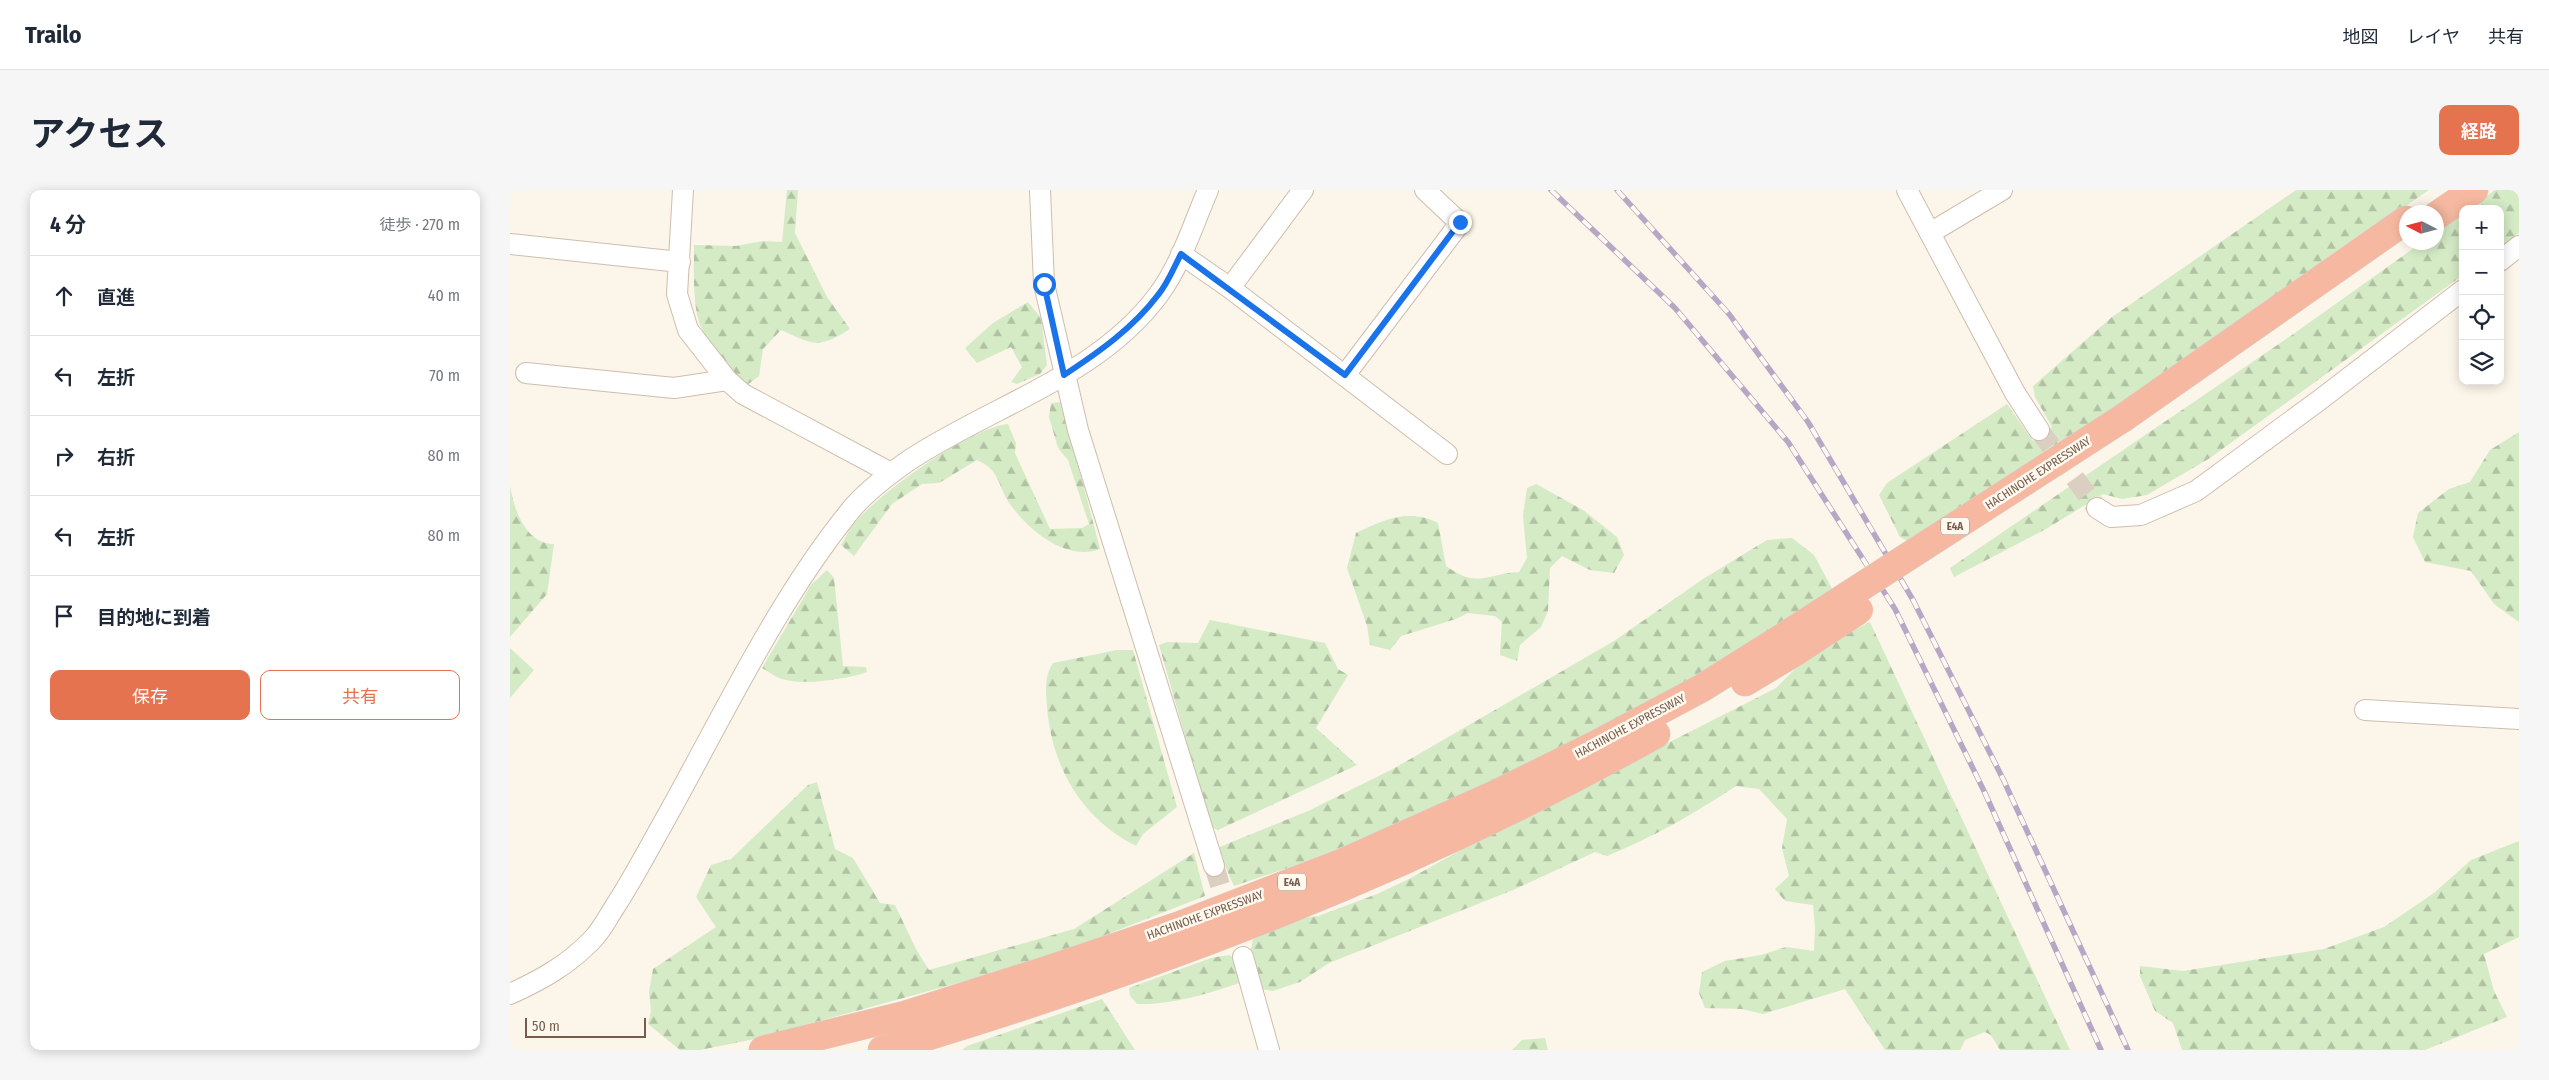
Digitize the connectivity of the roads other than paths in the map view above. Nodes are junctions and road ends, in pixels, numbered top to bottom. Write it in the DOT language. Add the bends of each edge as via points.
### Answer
graph roads {
  1 [pos="682,190"];
  2 [pos="1040,190"];
  3 [pos="1208,190"];
  4 [pos="1303,190"];
  5 [pos="1425,190"];
  6 [pos="1907,190"];
  7 [pos="2002,190"];
  8 [pos="2449,190"];
  9 [pos="2474,190"];
  10 [pos="2427,205"];
  11 [pos="2444,211"];
  12 [pos="2399,225"];
  13 [pos="1930,233"];
  14 [pos="2399,243"];
  15 [pos="510,244"];
  16 [pos="2519,246"];
  17 [pos="1181,254"];
  18 [pos="2504,258"];
  19 [pos="680,262"];
  20 [pos="1230,288"];
  21 [pos="2459,293"];
  22 [pos="526,373"];
  23 [pos="1064,375"];
  24 [pos="1345,375"];
  25 [pos="727,380"];
  26 [pos="2125,425"];
  27 [pos="2039,430"];
  28 [pos="1447,454"];
  29 [pos="891,473"];
  30 [pos="2097,508"];
  31 [pos="1792,643"];
  32 [pos="2365,710"];
  33 [pos="2519,719"];
  34 [pos="1214,866"];
  35 [pos="1243,957"];
  36 [pos="510,994"];
  37 [pos="763,1050"];
  38 [pos="882,1050"];
  39 [pos="1269,1050"];
  1 -- 19 [label="street"];
  2 -- 23 [label="street" via="1044,284"];
  3 -- 17 [label="street"];
  4 -- 20 [label="street"];
  5 -- 24 [label="street" via="1460,222"];
  6 -- 13 [label="street"];
  7 -- 13 [label="street"];
  8 -- 10 [label="highway"];
  9 -- 11 [label="highway"];
  12 -- 26 [label="highway, HACHINOHE EXPRESSWAY / E4A"];
  13 -- 27 [label="street" via="2015,393"];
  14 -- 26 [label="highway, HACHINOHE EXPRESSWAY / E4A"];
  15 -- 19 [label="street"];
  16 -- 18 [label="street"];
  17 -- 20 [label="street"];
  17 -- 23 [label="street" via="1160,294 1138,319 1102,351"];
  19 -- 25 [label="street" via="677,294 688,330"];
  20 -- 24 [label="street"];
  21 -- 30 [label="street" via="2196,491 2141,515 2111,517"];
  22 -- 25 [label="street" via="674,388"];
  23 -- 29 [label="street" via="939,442"];
  23 -- 34 [label="street" via="1078,430"];
  24 -- 28 [label="street"];
  25 -- 29 [label="street" via="743,394"];
  26 -- 31 [label="highway, HACHINOHE EXPRESSWAY / E4A, bridge"];
  29 -- 36 [label="street" via="854,506 818,550 629,884 595,937 571,961"];
  31 -- 37 [label="highway, HACHINOHE EXPRESSWAY / E4A" via="1496,794 1344,862 1178,926 1041,972 905,1015"];
  31 -- 38 [label="highway, HACHINOHE EXPRESSWAY / E4A" via="1604,763 1352,885 1049,998"];
  32 -- 33 [label="street"];
  35 -- 39 [label="street"];
}
